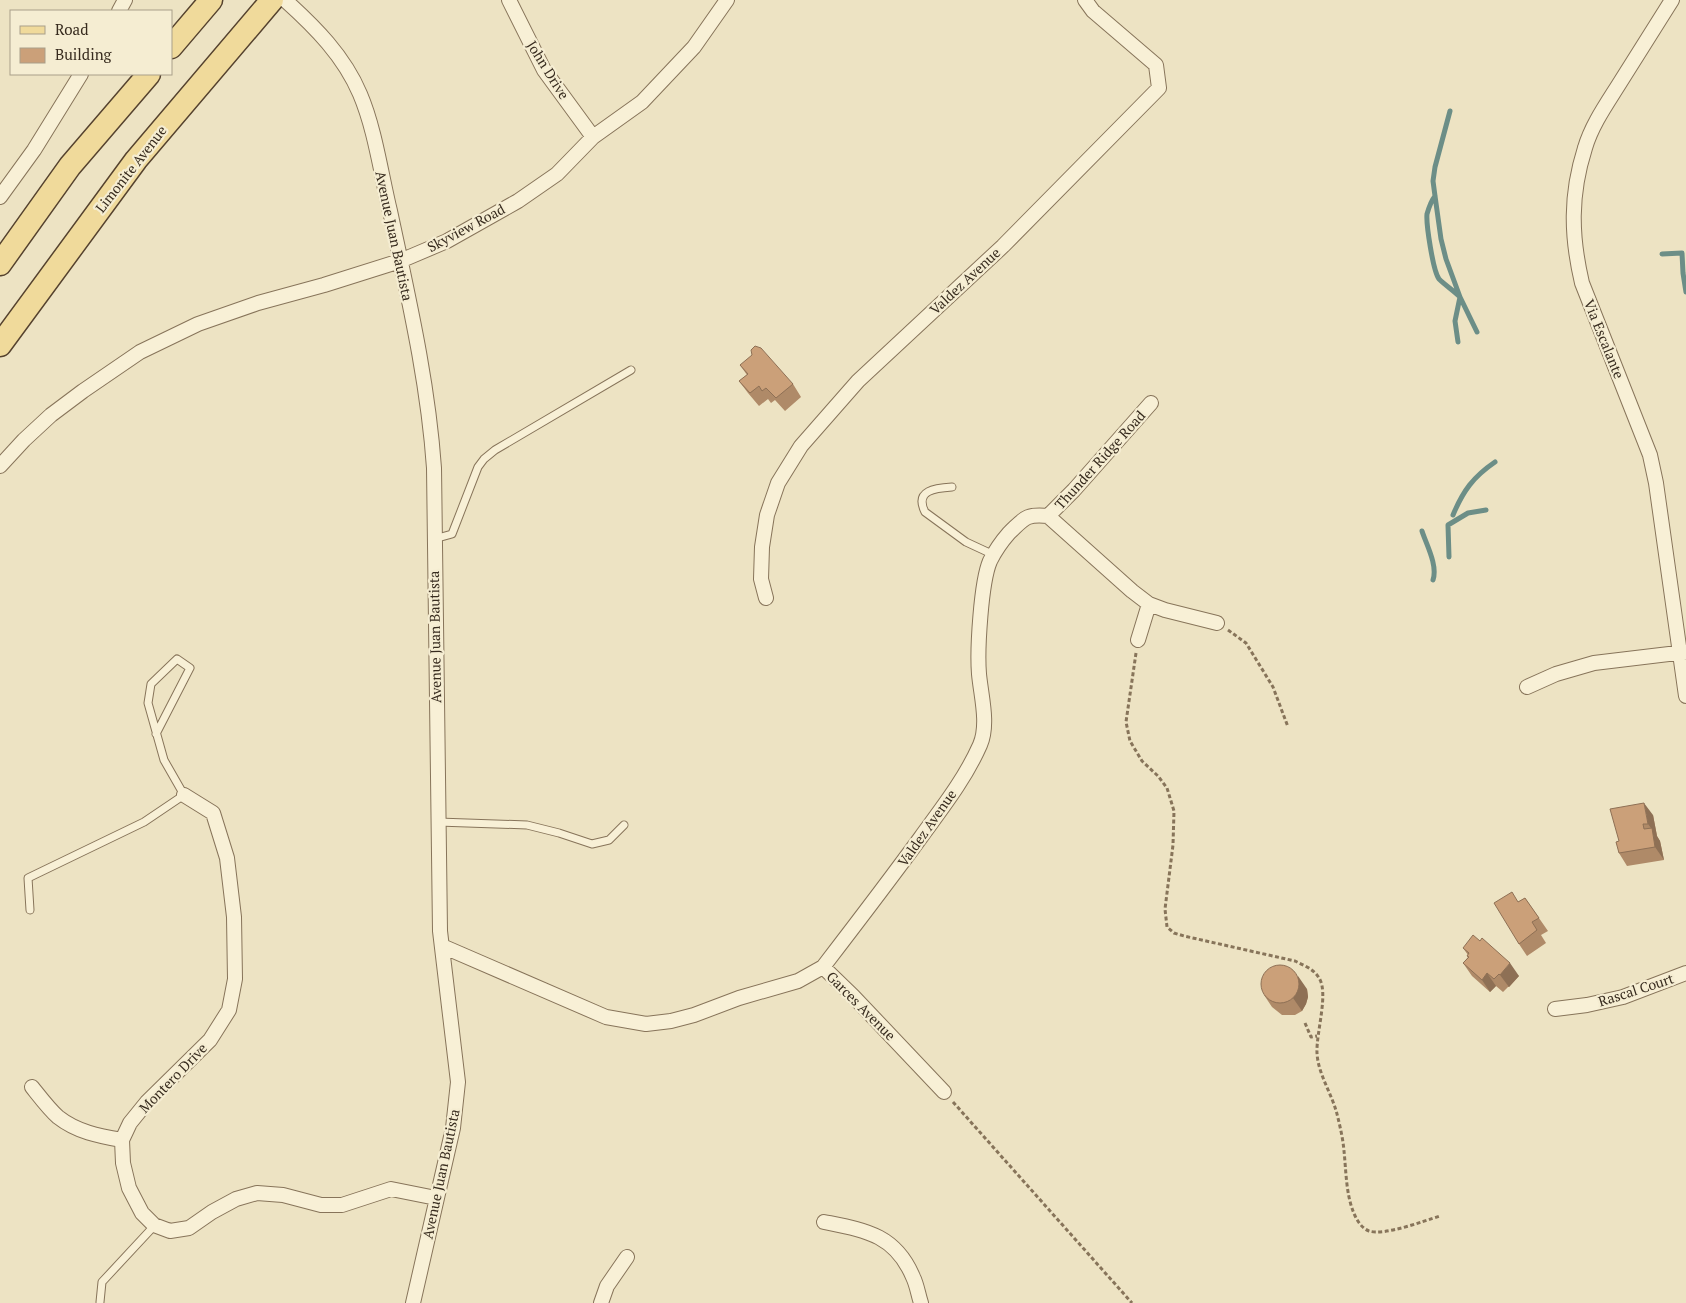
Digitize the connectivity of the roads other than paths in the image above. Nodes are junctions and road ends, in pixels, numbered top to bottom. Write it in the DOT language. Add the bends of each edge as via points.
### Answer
graph roads {
  1 [pos="211,0"];
  2 [pos="272,0"];
  3 [pos="286,0"];
  4 [pos="509,0"];
  5 [pos="727,0"];
  6 [pos="1086,0"];
  7 [pos="1672,0"];
  8 [pos="172,46"];
  9 [pos="80,75"];
  10 [pos="148,75"];
  11 [pos="593,137"];
  12 [pos="0,197"];
  13 [pos="400,261"];
  14 [pos="0,264"];
  15 [pos="0,345"];
  16 [pos="632,370"];
  17 [pos="1151,403"];
  18 [pos="0,466"];
  19 [pos="952,487"];
  20 [pos="1048,516"];
  21 [pos="434,539"];
  22 [pos="994,555"];
  23 [pos="766,598"];
  24 [pos="1149,604"];
  25 [pos="1217,623"];
  26 [pos="1138,640"];
  27 [pos="1683,653"];
  28 [pos="979,671"];
  29 [pos="1527,687"];
  30 [pos="1686,696"];
  31 [pos="156,734"];
  32 [pos="184,795"];
  33 [pos="437,822"];
  34 [pos="624,825"];
  35 [pos="30,910"];
  36 [pos="442,946"];
  37 [pos="823,967"];
  38 [pos="1686,973"];
  39 [pos="1555,1009"];
  40 [pos="32,1088"];
  41 [pos="944,1092"];
  42 [pos="122,1140"];
  43 [pos="436,1198"];
  44 [pos="824,1222"];
  45 [pos="155,1225"];
  46 [pos="627,1257"];
  47 [pos="100,1302"];
  48 [pos="413,1303"];
  49 [pos="601,1303"];
  50 [pos="921,1303"];
  1 -- 8 [label="main road"];
  2 -- 15 [label="main road, Limonite Avenue" via="136,160"];
  3 -- 13 [label="street, Avenue Juan Bautista" via="331,46 360,94"];
  4 -- 11 [label="street, John Drive" via="544,70"];
  5 -- 11 [label="street, Skyview Road" via="694,47 642,102"];
  6 -- 23 [label="street, Valdez Avenue" via="1093,11 1156,65 1159,88 1003,246 858,381 801,446 778,483 768,515 761,579"];
  7 -- 27 [label="street, Via Escalante" via="1611,96 1585,146 1574,201 1573,230 1582,284 1650,455"];
  9 -- 12 [label="street" via="34,150"];
  10 -- 14 [label="main road" via="70,166"];
  11 -- 13 [label="street, Skyview Road" via="557,174 518,201 447,241"];
  13 -- 18 [label="street, Skyview Road" via="258,302 198,324 140,352 51,415"];
  13 -- 21 [label="street, Avenue Juan Bautista" via="426,392 434,468"];
  16 -- 21 [label="lane" via="484,459 452,534"];
  17 -- 20 [label="street, Thunder Ridge Road"];
  19 -- 22 [label="lane" via="934,488 923,496 921,502 925,512 966,542"];
  20 -- 22 [label="street, Thunder Ridge Road" via="1025,518 1003,540"];
  20 -- 24 [label="street, Thunder Ridge Road"];
  21 -- 33 [label="street, Avenue Juan Bautista"];
  22 -- 28 [label="street, Thunder Ridge Road" via="986,581"];
  24 -- 25 [label="street, Thunder Ridge Road"];
  24 -- 26 [label="street"];
  27 -- 29 [label="street" via="1594,663"];
  27 -- 30 [label="street, Via Escalante"];
  28 -- 37 [label="street, Valdez Avenue" via="984,723 981,742 972,763 872,905"];
  31 -- 31 [label="lane" via="148,703 151,684 177,659 190,668"];
  31 -- 32 [label="lane" via="164,760"];
  32 -- 35 [label="lane" via="144,822 28,878"];
  32 -- 42 [label="street, Montero Drive" via="213,813 227,858 234,917 235,979 229,1010 210,1040 147,1102 130,1123"];
  33 -- 34 [label="lane" via="528,826 592,844 609,840"];
  33 -- 36 [label="street, Avenue Juan Bautista"];
  36 -- 37 [label="street, Garces Avenue" via="606,1017 646,1024 694,1015 798,981"];
  36 -- 43 [label="street, Avenue Juan Bautista" via="458,1082 453,1128"];
  37 -- 41 [label="street, Garces Avenue"];
  38 -- 39 [label="street, Rascal Court" via="1623,997 1587,1006"];
  40 -- 42 [label="street" via="58,1117 78,1130"];
  42 -- 45 [label="street" via="129,1188 142,1213"];
  43 -- 45 [label="street" via="391,1189 342,1205 321,1206 283,1195 257,1194 236,1199 189,1228 170,1231"];
  43 -- 48 [label="street, Avenue Juan Bautista"];
  44 -- 50 [label="street" via="863,1229 892,1246 913,1277"];
  45 -- 47 [label="lane" via="102,1282"];
  46 -- 49 [label="street" via="607,1286"];
}
